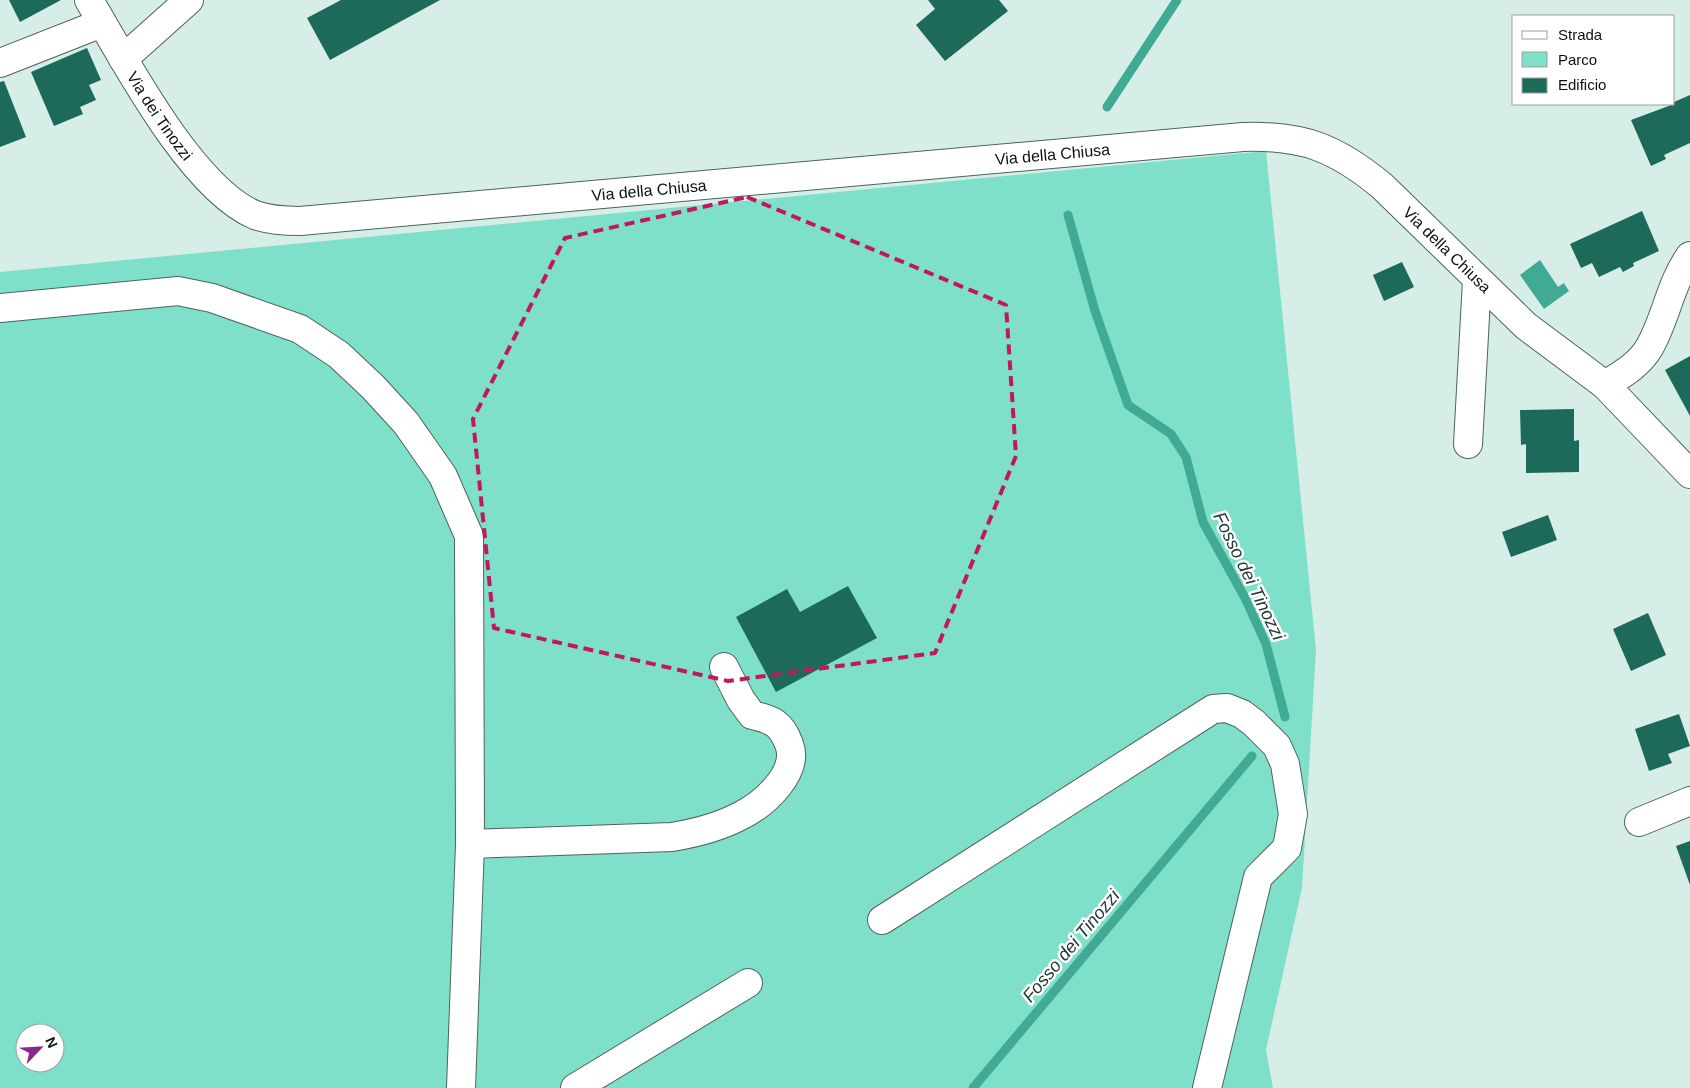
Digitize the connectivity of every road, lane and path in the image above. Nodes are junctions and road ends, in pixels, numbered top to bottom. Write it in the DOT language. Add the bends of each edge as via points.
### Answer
graph roads {
  1 [pos="89,0"];
  2 [pos="189,0"];
  3 [pos="102,23"];
  4 [pos="123,58"];
  5 [pos="0,63"];
  6 [pos="254,214"];
  7 [pos="1690,256"];
  8 [pos="1477,280"];
  9 [pos="0,308"];
  10 [pos="1605,385"];
  11 [pos="1468,444"];
  12 [pos="1690,474"];
  13 [pos="724,667"];
  14 [pos="1690,801"];
  15 [pos="1639,822"];
  16 [pos="470,844"];
  17 [pos="882,920"];
  18 [pos="748,983"];
  19 [pos="461,1088"];
  20 [pos="575,1088"];
  21 [pos="1207,1088"];
  1 -- 3 [label="street, Via dei Tinozzi"];
  2 -- 4 [label="street"];
  3 -- 4 [label="street, Via dei Tinozzi"];
  3 -- 5 [label="street"];
  4 -- 6 [label="street, Via dei Tinozzi" via="168,130 196,166 224,194"];
  6 -- 8 [label="street, Via della Chiusa" via="300,221 1268,136 1315,144 1359,168 1382,186"];
  7 -- 10 [label="street" via="1673,286 1648,348 1635,364"];
  8 -- 10 [label="street, Via della Chiusa" via="1526,326"];
  8 -- 11 [label="street"];
  9 -- 16 [label="street" via="178,291 212,298 300,329 339,355 406,422 443,476 469,536"];
  10 -- 12 [label="street, Via della Chiusa"];
  13 -- 16 [label="street" via="752,715 769,719 783,730 790,747 790,764 780,784 743,815 694,834 672,837"];
  14 -- 15 [label="street"];
  16 -- 19 [label="street"];
  17 -- 21 [label="street" via="1213,709 1227,708 1242,714 1277,746 1285,764 1293,814 1287,848 1258,877"];
  18 -- 20 [label="street"];
}
